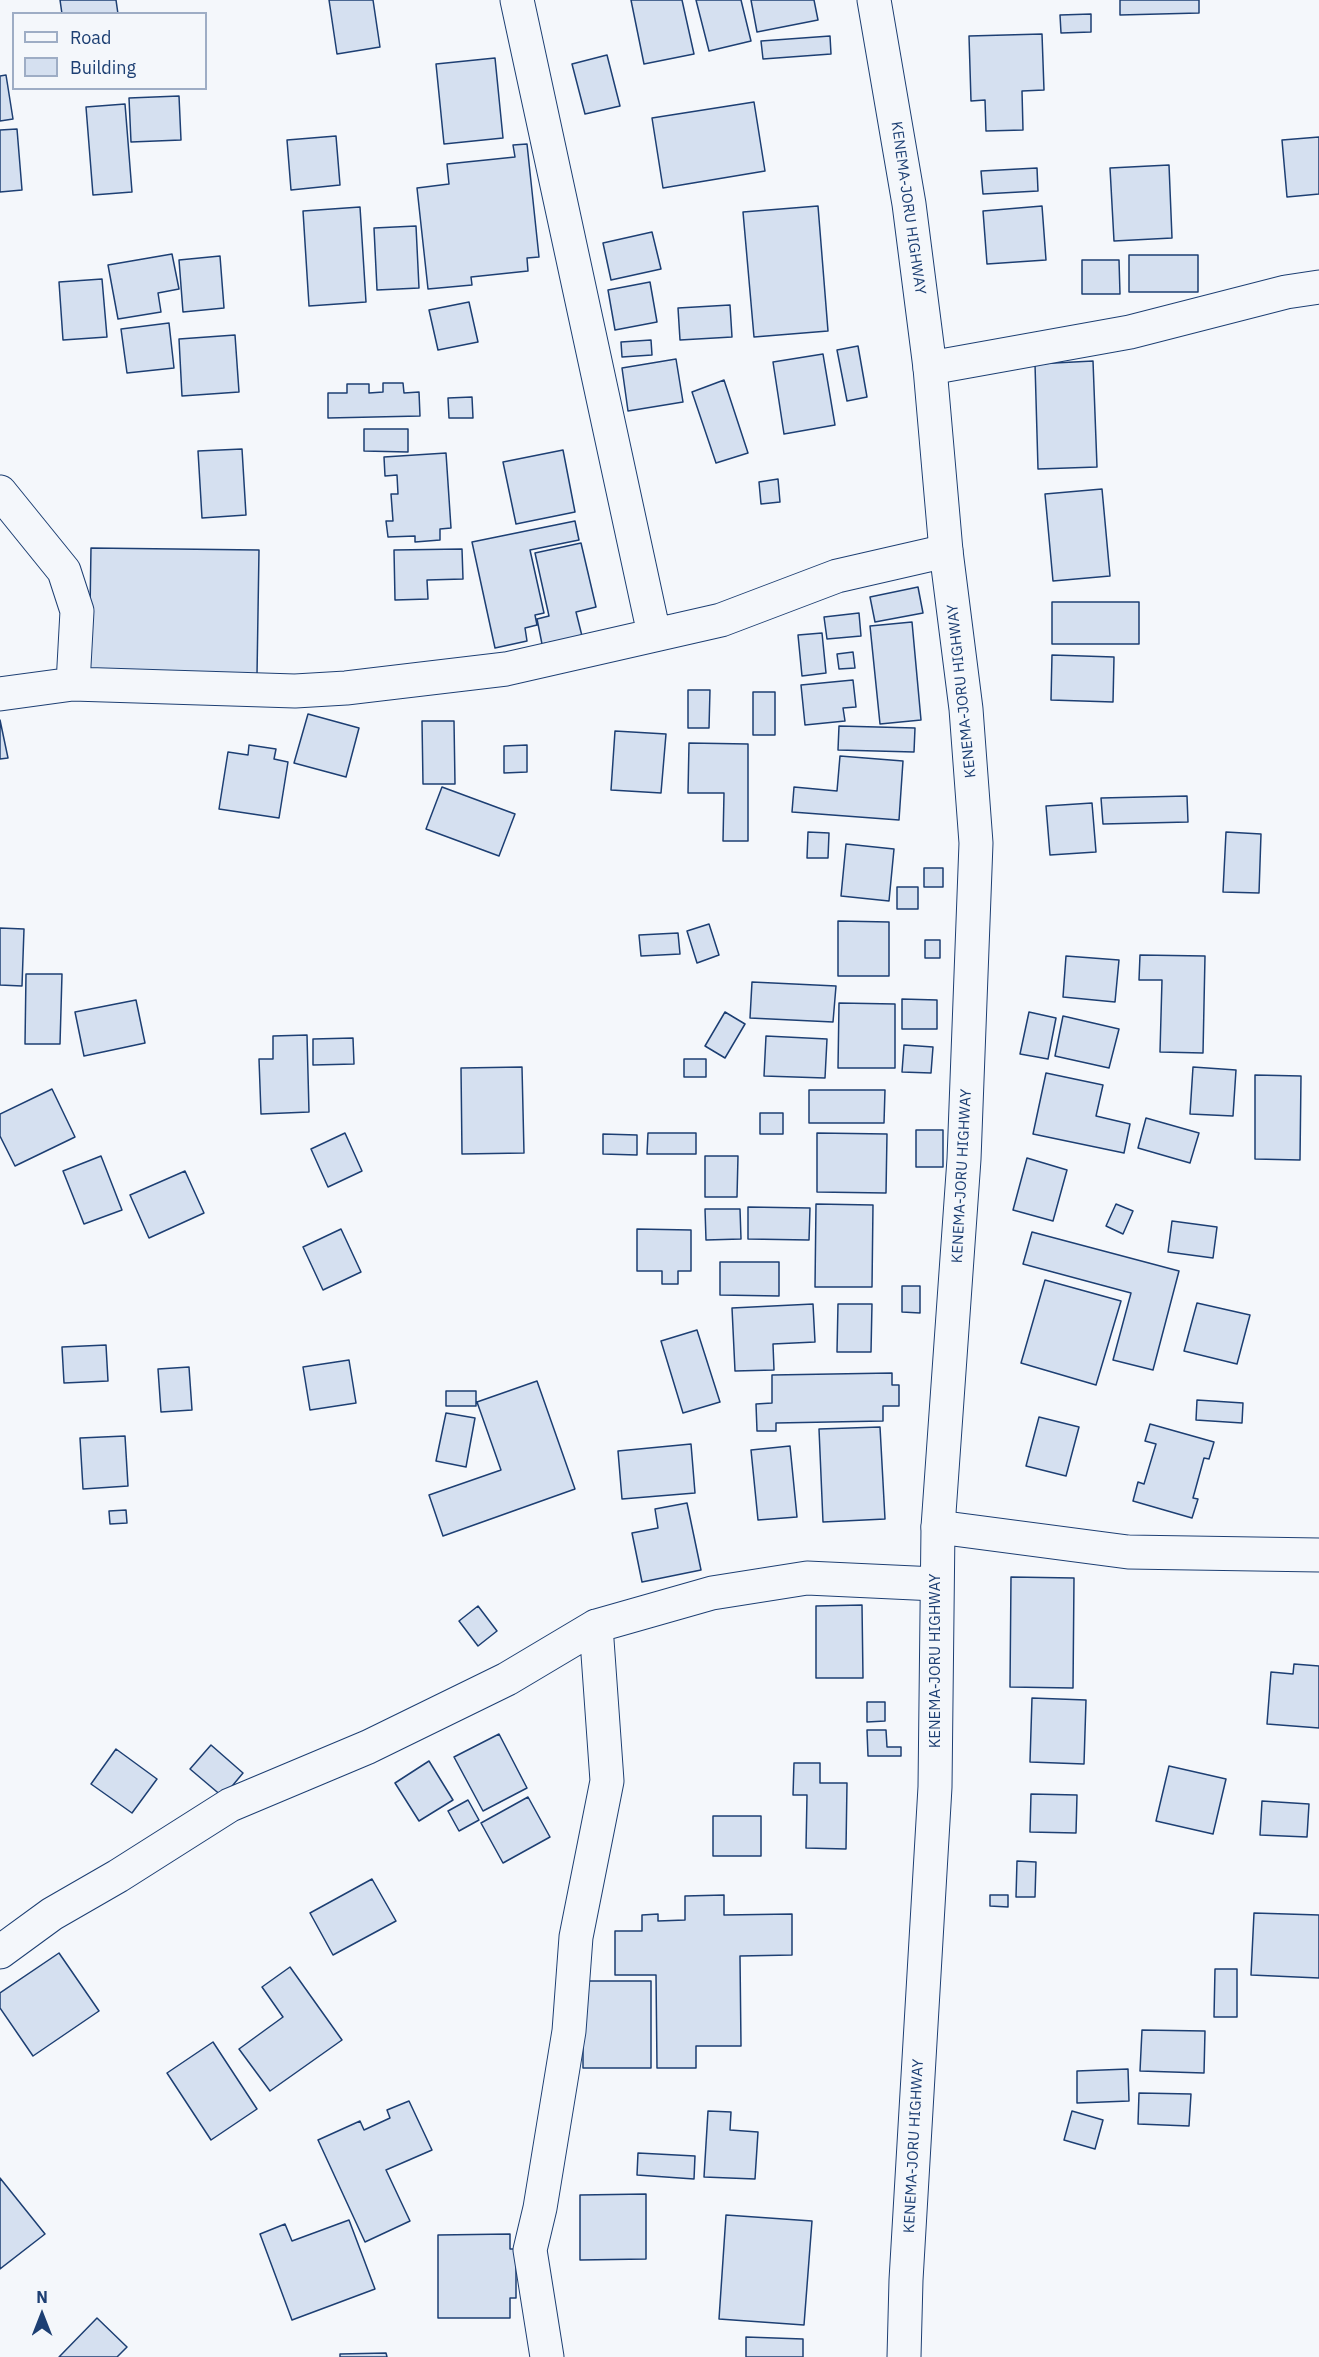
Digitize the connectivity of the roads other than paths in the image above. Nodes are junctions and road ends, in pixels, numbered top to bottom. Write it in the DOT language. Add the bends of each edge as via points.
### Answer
graph roads {
  1 [pos="517,0"];
  2 [pos="874,0"];
  3 [pos="1319,286"];
  4 [pos="930,368"];
  5 [pos="0,492"];
  6 [pos="946,551"];
  7 [pos="654,634"];
  8 [pos="73,684"];
  9 [pos="0,694"];
  10 [pos="938,1527"];
  11 [pos="1319,1555"];
  12 [pos="936,1584"];
  13 [pos="596,1626"];
  14 [pos="0,1953"];
  15 [pos="547,2357"];
  16 [pos="904,2357"];
  1 -- 7 [label="main road"];
  2 -- 4 [label="main road, KENEMA-JORU HIGHWAY" via="909,204"];
  3 -- 4 [label="main road" via="1130,332"];
  4 -- 6 [label="main road, KENEMA-JORU HIGHWAY"];
  5 -- 8 [label="main road" via="64,571 77,611"];
  6 -- 7 [label="main road" via="837,576 721,620"];
  6 -- 10 [label="main road, KENEMA-JORU HIGHWAY" via="966,709 976,843 964,1159"];
  7 -- 8 [label="main road" via="506,669 346,688"];
  8 -- 9 [label="main road"];
  10 -- 11 [label="main road" via="1128,1552"];
  10 -- 12 [label="main road, KENEMA-JORU HIGHWAY"];
  12 -- 13 [label="main road" via="807,1578 712,1593"];
  12 -- 16 [label="main road, KENEMA-JORU HIGHWAY" via="935,1787"];
  13 -- 14 [label="main road" via="486,1689 368,1747 230,1806 52,1914"];
  13 -- 15 [label="main road" via="607,1781 576,1937 569,2031 530,2250"];
}
